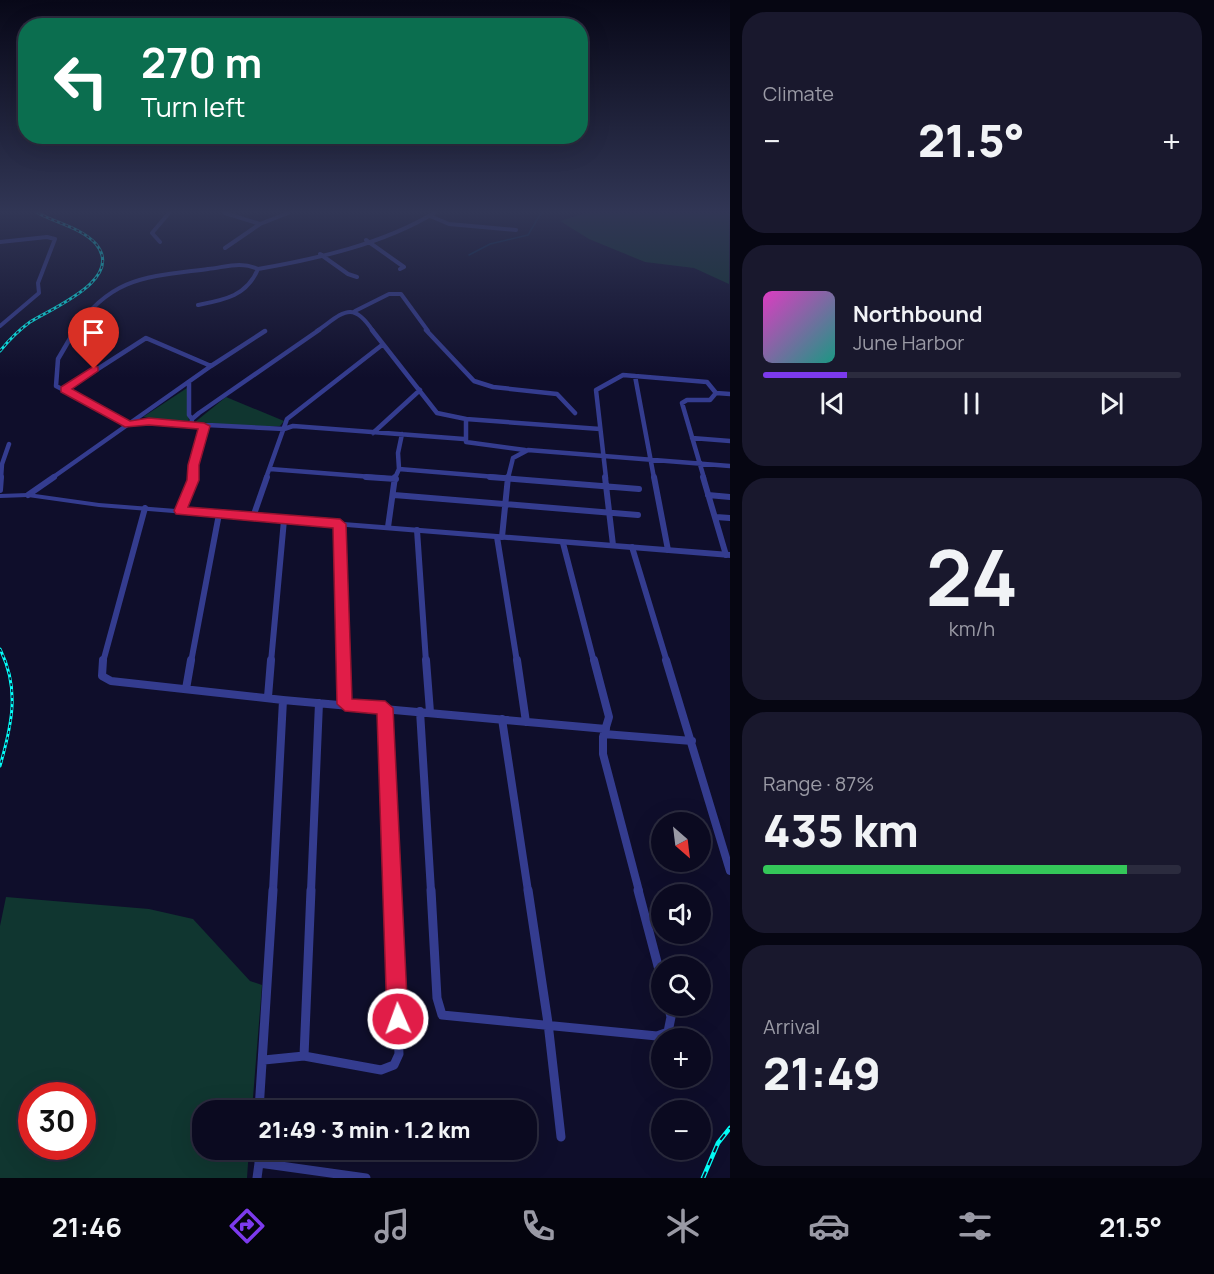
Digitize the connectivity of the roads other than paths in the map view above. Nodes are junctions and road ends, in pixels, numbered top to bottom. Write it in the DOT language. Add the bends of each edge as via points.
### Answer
graph roads {
  1 [pos="44,268"];
  2 [pos="208,268"];
  3 [pos="262,268"];
  4 [pos="340,268"];
  5 [pos="258,269"];
  6 [pos="357,277"];
  7 [pos="198,305"];
  8 [pos="355,311"];
  9 [pos="0,326"];
  10 [pos="265,331"];
  11 [pos="381,345"];
  12 [pos="211,366"];
  13 [pos="635,376"];
  14 [pos="189,382"];
  15 [pos="65,390"];
  16 [pos="420,390"];
  17 [pos="716,393"];
  18 [pos="729,394"];
  19 [pos="575,413"];
  20 [pos="466,419"];
  21 [pos="191,422"];
  22 [pos="129,424"];
  23 [pos="204,426"];
  24 [pos="284,429"];
  25 [pos="600,429"];
  26 [pos="373,433"];
  27 [pos="402,435"];
  28 [pos="692,438"];
  29 [pos="464,439"];
  30 [pos="729,441"];
  31 [pos="9,444"];
  32 [pos="528,450"];
  33 [pos="604,455"];
  34 [pos="652,460"];
  35 [pos="700,464"];
  36 [pos="729,466"];
  37 [pos="270,469"];
  38 [pos="399,469"];
  39 [pos="396,479"];
  40 [pos="508,479"];
  41 [pos="607,487"];
  42 [pos="639,489"];
  43 [pos="0,490"];
  44 [pos="28,495"];
  45 [pos="394,495"];
  46 [pos="708,495"];
  47 [pos="0,496"];
  48 [pos="729,497"];
  49 [pos="505,504"];
  50 [pos="145,508"];
  51 [pos="180,511"];
  52 [pos="610,513"];
  53 [pos="219,514"];
  54 [pos="638,515"];
  55 [pos="253,517"];
  56 [pos="716,517"];
  57 [pos="729,518"];
  58 [pos="284,520"];
  59 [pos="340,524"];
  60 [pos="388,527"];
  61 [pos="417,530"];
  62 [pos="499,537"];
  63 [pos="563,543"];
  64 [pos="613,546"];
  65 [pos="632,547"];
  66 [pos="668,550"];
  67 [pos="728,555"];
  68 [pos="186,689"];
  69 [pos="268,697"];
  70 [pos="283,700"];
  71 [pos="319,703"];
  72 [pos="345,704"];
  73 [pos="385,708"];
  74 [pos="425,712"];
  75 [pos="502,719"];
  76 [pos="526,722"];
  77 [pos="605,731"];
  78 [pos="692,741"];
  79 [pos="729,871"];
  80 [pos="656,956"];
  81 [pos="671,1016"];
  82 [pos="548,1023"];
  83 [pos="303,1056"];
  84 [pos="264,1060"];
  85 [pos="259,1100"];
  86 [pos="561,1137"];
  87 [pos="258,1163"];
  88 [pos="257,1178"];
  89 [pos="366,1178"];
  1 -- 9 [label="street" via="39,292"];
  2 -- 15 [label="street" via="125,282 85,312 58,355 55,384"];
  3 -- 5 [label="street"];
  4 -- 6 [label="street"];
  5 -- 7 [label="street" via="238,296"];
  8 -- 11 [label="street" via="362,314"];
  8 -- 19 [label="street" via="389,294 401,294 417,320 474,381 492,387 549,391"];
  8 -- 21 [label="street" via="340,315"];
  10 -- 12 [label="street"];
  11 -- 16 [label="street"];
  11 -- 24 [label="street" via="287,420"];
  12 -- 14 [label="street"];
  12 -- 15 [label="street" via="146,338"];
  13 -- 17 [label="street" via="702,380"];
  13 -- 25 [label="street" via="619,376 596,390"];
  13 -- 34 [label="street"];
  14 -- 21 [label="street"];
  14 -- 22 [label="street"];
  15 -- 22 [label="street"];
  16 -- 20 [label="street" via="437,413"];
  16 -- 26 [label="street"];
  17 -- 18 [label="street"];
  17 -- 28 [label="street" via="710,400 682,403"];
  20 -- 25 [label="street"];
  20 -- 29 [label="street"];
  21 -- 22 [label="street"];
  21 -- 23 [label="street"];
  22 -- 44 [label="street"];
  23 -- 24 [label="street"];
  23 -- 51 [label="street" via="193,480"];
  24 -- 26 [label="street" via="293,426"];
  24 -- 37 [label="street"];
  25 -- 33 [label="street"];
  26 -- 27 [label="street"];
  27 -- 29 [label="street"];
  27 -- 38 [label="street"];
  28 -- 30 [label="street"];
  28 -- 35 [label="street"];
  29 -- 32 [label="street" via="480,446"];
  31 -- 43 [label="street" via="2,464"];
  32 -- 33 [label="street"];
  32 -- 40 [label="street" via="513,458"];
  33 -- 34 [label="street"];
  33 -- 41 [label="street"];
  34 -- 35 [label="street"];
  34 -- 66 [label="street"];
  35 -- 36 [label="street"];
  35 -- 46 [label="street"];
  37 -- 39 [label="street"];
  37 -- 55 [label="street"];
  38 -- 39 [label="street"];
  38 -- 40 [label="street"];
  39 -- 45 [label="street"];
  40 -- 41 [label="street"];
  40 -- 49 [label="street"];
  41 -- 42 [label="street"];
  41 -- 52 [label="street"];
  44 -- 47 [label="street"];
  44 -- 50 [label="street"];
  45 -- 49 [label="street"];
  45 -- 60 [label="street"];
  46 -- 48 [label="street"];
  46 -- 56 [label="street"];
  49 -- 52 [label="street"];
  49 -- 62 [label="street"];
  50 -- 51 [label="street"];
  50 -- 68 [label="street" via="102,676 111,681"];
  51 -- 53 [label="street"];
  52 -- 54 [label="street"];
  52 -- 64 [label="street"];
  53 -- 55 [label="street"];
  53 -- 68 [label="street"];
  55 -- 58 [label="street"];
  56 -- 57 [label="street"];
  56 -- 67 [label="street"];
  58 -- 59 [label="street"];
  58 -- 69 [label="street"];
  59 -- 60 [label="street"];
  59 -- 72 [label="street"];
  60 -- 61 [label="street"];
  61 -- 62 [label="street"];
  61 -- 74 [label="street"];
  62 -- 63 [label="street"];
  62 -- 76 [label="street" via="505,605 522,677"];
  63 -- 64 [label="street"];
  63 -- 77 [label="street" via="609,717"];
  64 -- 65 [label="street"];
  65 -- 66 [label="street"];
  65 -- 78 [label="street"];
  66 -- 67 [label="street"];
  68 -- 69 [label="street"];
  69 -- 70 [label="street"];
  70 -- 71 [label="street"];
  70 -- 84 [label="street"];
  71 -- 72 [label="street"];
  71 -- 83 [label="street"];
  72 -- 73 [label="street"];
  73 -- 74 [label="street"];
  73 -- 83 [label="street" via="399,1054 394,1065 381,1070"];
  74 -- 75 [label="street"];
  74 -- 82 [label="street" via="437,998 442,1015"];
  75 -- 76 [label="street"];
  75 -- 82 [label="street"];
  76 -- 77 [label="street"];
  77 -- 78 [label="street"];
  77 -- 80 [label="street" via="603,754"];
  78 -- 79 [label="street"];
  81 -- 82 [label="street" via="668,1032 657,1036"];
  82 -- 86 [label="street"];
  83 -- 84 [label="street"];
  84 -- 85 [label="street"];
  87 -- 88 [label="street"];
  87 -- 89 [label="street"];
}
